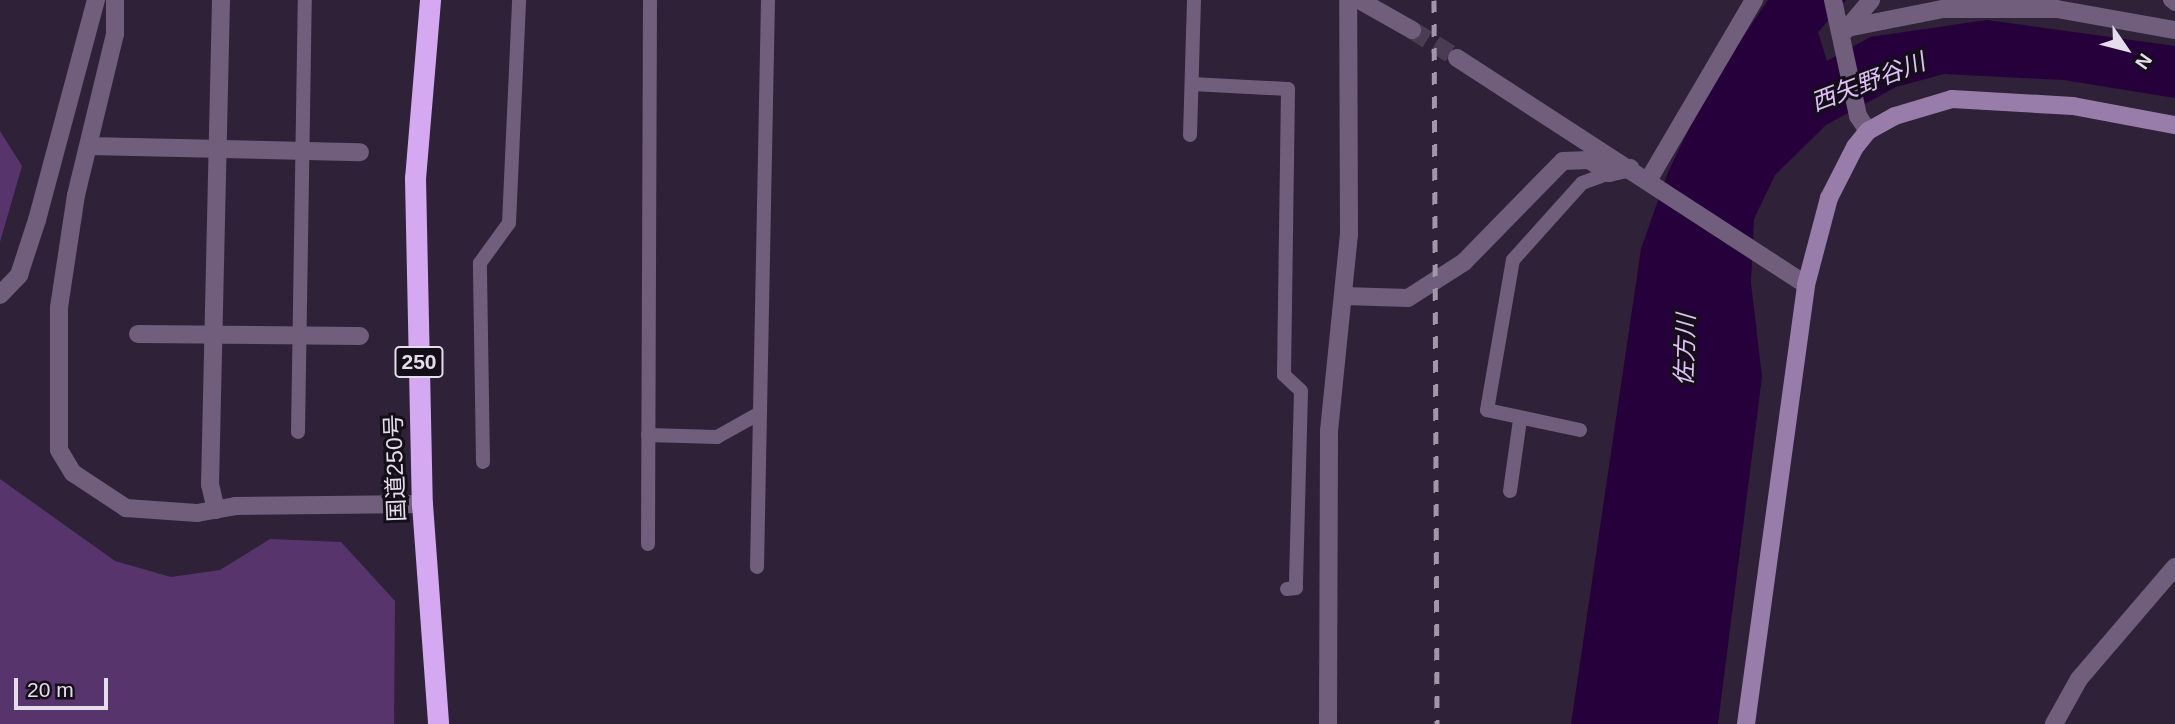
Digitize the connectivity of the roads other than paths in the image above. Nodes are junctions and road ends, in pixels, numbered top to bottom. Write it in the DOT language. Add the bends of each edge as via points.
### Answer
graph roads {
  1 [pos="96,0"];
  2 [pos="115,0"];
  3 [pos="222,0"];
  4 [pos="305,0"];
  5 [pos="430,0"];
  6 [pos="519,0"];
  7 [pos="650,0"];
  8 [pos="768,0"];
  9 [pos="1194,0"];
  10 [pos="1348,0"];
  11 [pos="1359,0"];
  12 [pos="1754,0"];
  13 [pos="1833,0"];
  14 [pos="1871,0"];
  15 [pos="2170,0"];
  16 [pos="2175,4"];
  17 [pos="1412,30"];
  18 [pos="2175,30"];
  19 [pos="1846,31"];
  20 [pos="1458,58"];
  21 [pos="1192,84"];
  22 [pos="1863,124"];
  23 [pos="2175,125"];
  24 [pos="1190,135"];
  25 [pos="89,146"];
  26 [pos="218,149"];
  27 [pos="298,151"];
  28 [pos="360,152"];
  29 [pos="1630,168"];
  30 [pos="1609,173"];
  31 [pos="1655,183"];
  32 [pos="1805,285"];
  33 [pos="0,295"];
  34 [pos="1344,296"];
  35 [pos="138,334"];
  36 [pos="214,335"];
  37 [pos="298,335"];
  38 [pos="360,336"];
  39 [pos="760,413"];
  40 [pos="1520,420"];
  41 [pos="1580,430"];
  42 [pos="298,432"];
  43 [pos="648,435"];
  44 [pos="483,462"];
  45 [pos="1510,491"];
  46 [pos="422,504"];
  47 [pos="216,510"];
  48 [pos="648,544"];
  49 [pos="757,567"];
  50 [pos="2175,567"];
  51 [pos="1287,589"];
  52 [pos="438,724"];
  53 [pos="1328,724"];
  54 [pos="1746,724"];
  55 [pos="2054,724"];
  1 -- 33 [label="street" via="37,220 19,275"];
  2 -- 25 [label="street" via="115,34"];
  3 -- 26 [label="street"];
  4 -- 27 [label="lane"];
  5 -- 46 [label="highway, 国道250号 / 250" via="415,178"];
  6 -- 44 [label="lane" via="509,223 480,263"];
  7 -- 43 [label="lane"];
  8 -- 39 [label="lane"];
  9 -- 21 [label="lane"];
  10 -- 34 [label="street"];
  11 -- 17 [label="street"];
  12 -- 31 [label="street"];
  13 -- 19 [label="street"];
  14 -- 19 [label="street"];
  15 -- 16 [label="lane"];
  18 -- 19 [label="street" via="2057,9 1943,9"];
  19 -- 22 [label="street"];
  20 -- 29 [label="street"];
  21 -- 24 [label="lane"];
  21 -- 51 [label="lane" via="1288,89 1284,376 1301,391 1296,589"];
  22 -- 23 [label="street" via="1923,104 1985,98"];
  22 -- 32 [label="street" via="1829,198"];
  25 -- 26 [label="street"];
  25 -- 47 [label="street" via="59,308 59,450 73,473 126,508"];
  26 -- 27 [label="street"];
  26 -- 36 [label="street"];
  27 -- 28 [label="street"];
  27 -- 37 [label="lane"];
  29 -- 30 [label="street"];
  29 -- 31 [label="street"];
  30 -- 34 [label="street" via="1589,160 1563,161 1464,262 1408,298"];
  30 -- 40 [label="lane" via="1582,183 1513,260 1487,410"];
  31 -- 32 [label="street"];
  32 -- 54 [label="street"];
  34 -- 53 [label="street" via="1329,432"];
  35 -- 36 [label="street"];
  36 -- 37 [label="street"];
  36 -- 47 [label="street" via="210,485"];
  37 -- 38 [label="street"];
  37 -- 42 [label="lane"];
  39 -- 43 [label="lane" via="718,437"];
  39 -- 49 [label="lane"];
  40 -- 41 [label="lane"];
  40 -- 45 [label="lane"];
  43 -- 48 [label="lane"];
  46 -- 47 [label="street"];
  46 -- 52 [label="highway, 国道250号 / 250"];
  50 -- 55 [label="street" via="2079,679"];
}
